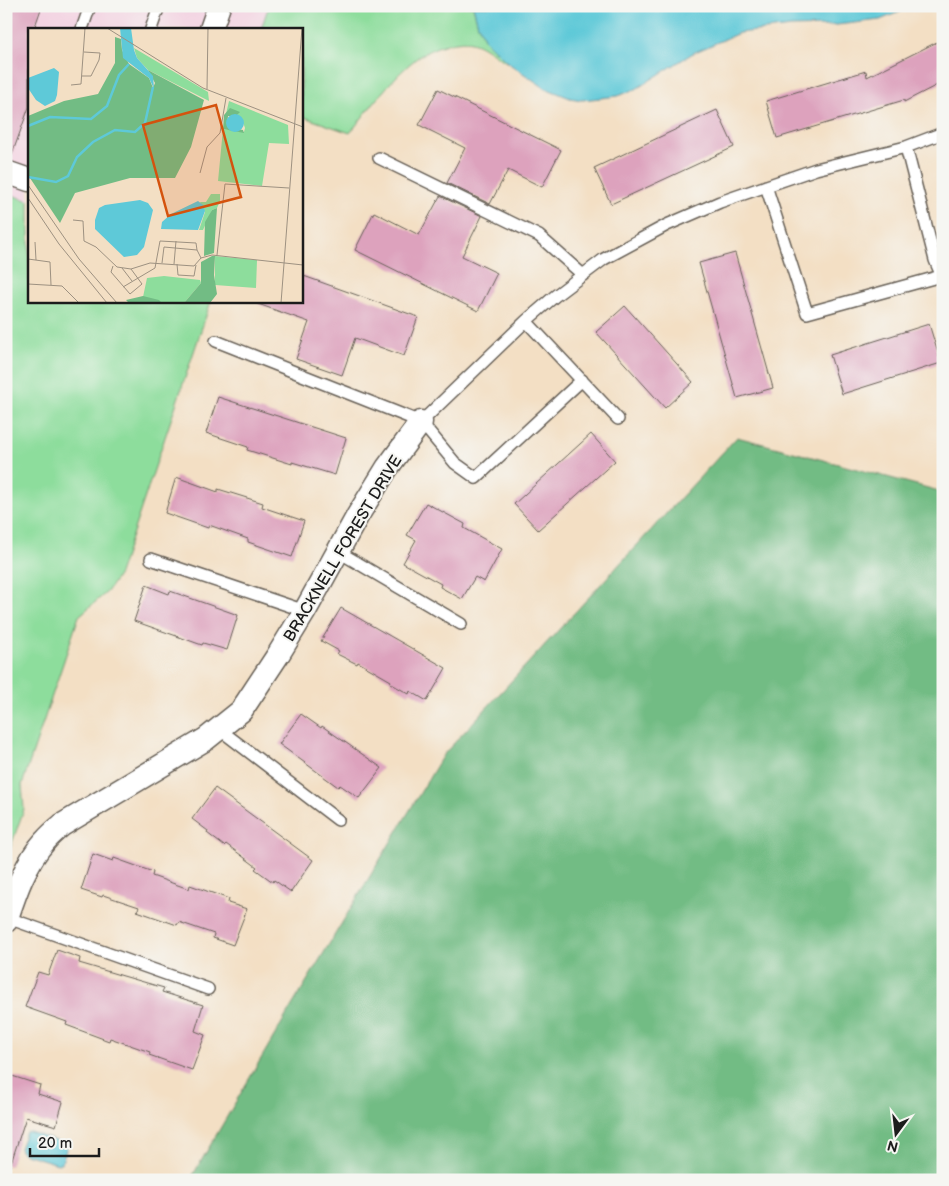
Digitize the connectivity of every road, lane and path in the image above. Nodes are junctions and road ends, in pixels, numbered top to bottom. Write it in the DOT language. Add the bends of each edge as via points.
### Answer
graph roads {
  1 [pos="90,6"];
  2 [pos="159,6"];
  3 [pos="219,6"];
  4 [pos="82,28"];
  5 [pos="151,28"];
  6 [pos="211,28"];
  7 [pos="943,133"];
  8 [pos="906,147"];
  9 [pos="379,158"];
  10 [pos="6,172"];
  11 [pos="28,179"];
  12 [pos="766,186"];
  13 [pos="583,276"];
  14 [pos="942,278"];
  15 [pos="526,321"];
  16 [pos="216,342"];
  17 [pos="582,380"];
  18 [pos="618,419"];
  19 [pos="421,422"];
  20 [pos="339,552"];
  21 [pos="151,559"];
  22 [pos="305,611"];
  23 [pos="461,624"];
  24 [pos="219,729"];
  25 [pos="338,820"];
  26 [pos="7,920"];
  27 [pos="208,989"];
  1 -- 4 [label="lane"];
  2 -- 5 [label="lane"];
  3 -- 6 [label="street"];
  7 -- 8 [label="lane, BRACKNELL FOREST DRIVE"];
  8 -- 12 [label="lane, BRACKNELL FOREST DRIVE" via="816,169"];
  8 -- 14 [label="lane"];
  9 -- 13 [label="lane" via="539,236"];
  10 -- 11 [label="street"];
  12 -- 13 [label="lane, BRACKNELL FOREST DRIVE" via="667,225 604,260"];
  12 -- 14 [label="lane" via="807,313"];
  13 -- 15 [label="lane, BRACKNELL FOREST DRIVE"];
  15 -- 17 [label="lane"];
  15 -- 19 [label="lane, BRACKNELL FOREST DRIVE"];
  16 -- 19 [label="lane"];
  17 -- 18 [label="lane"];
  17 -- 19 [label="lane" via="476,478 455,463"];
  19 -- 20 [label="street, BRACKNELL FOREST DRIVE" via="387,468"];
  20 -- 22 [label="street, BRACKNELL FOREST DRIVE"];
  20 -- 23 [label="lane"];
  21 -- 22 [label="lane"];
  22 -- 24 [label="street, BRACKNELL FOREST DRIVE" via="241,711"];
  24 -- 25 [label="lane"];
  24 -- 26 [label="street, BRACKNELL FOREST DRIVE" via="62,825 44,841 16,894"];
  26 -- 27 [label="lane"];
}
